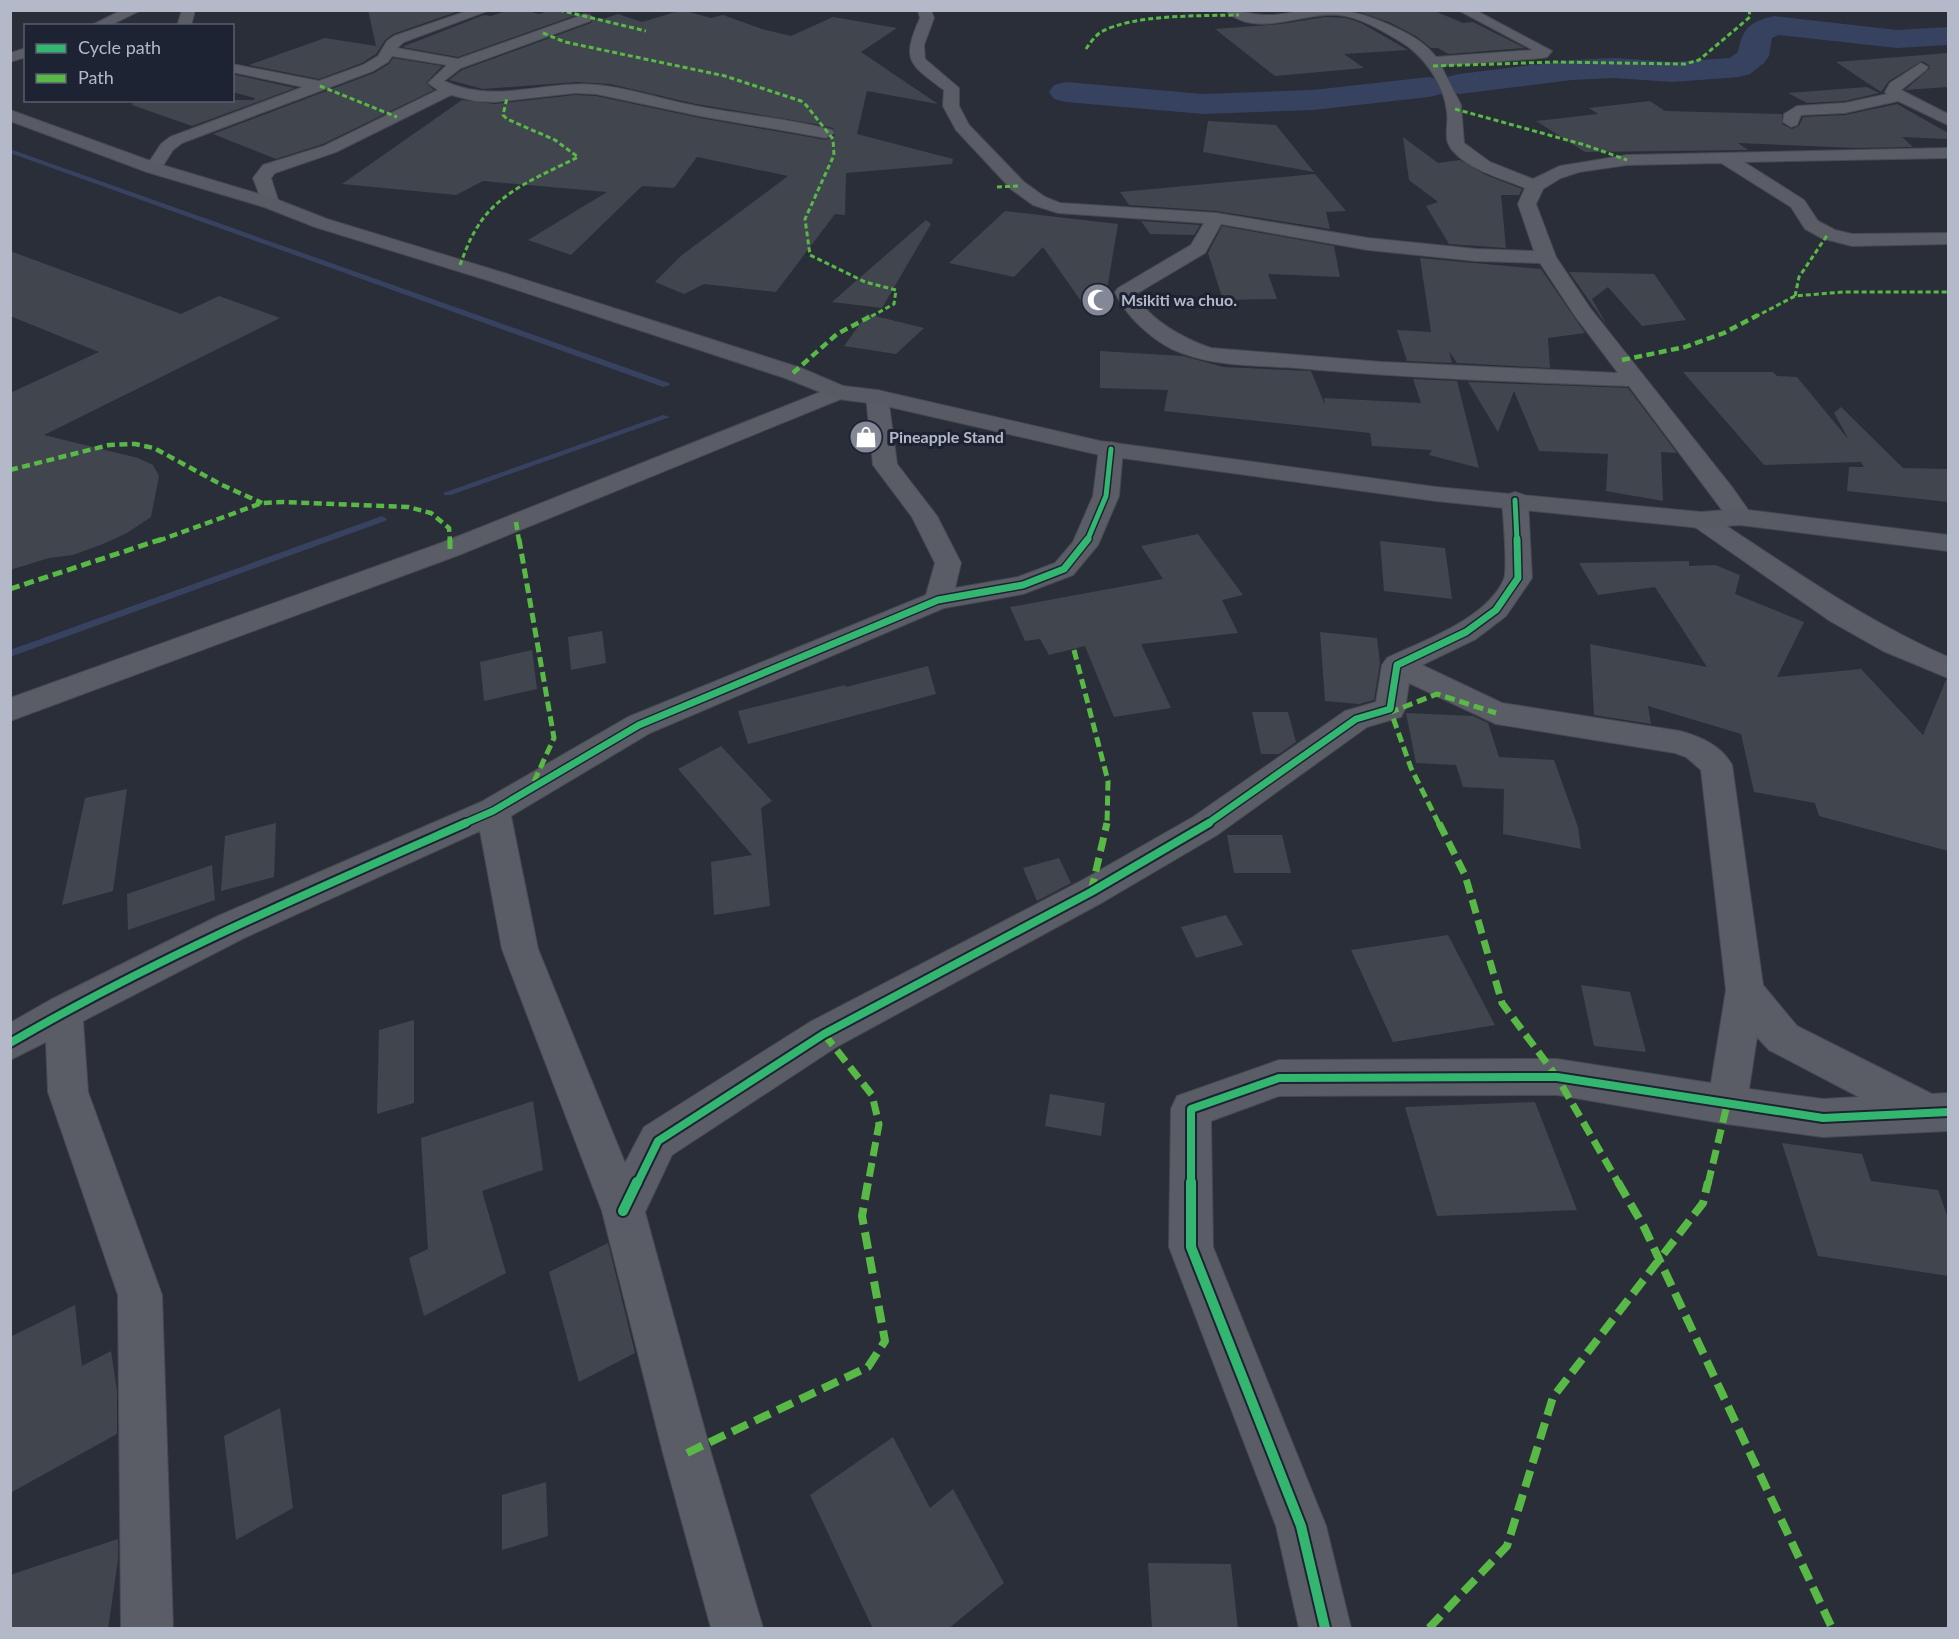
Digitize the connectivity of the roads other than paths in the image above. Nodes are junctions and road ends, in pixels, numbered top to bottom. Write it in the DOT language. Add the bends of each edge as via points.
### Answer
graph roads {
  1 [pos="135,10"];
  2 [pos="483,10"];
  3 [pos="924,10"];
  4 [pos="1231,10"];
  5 [pos="1464,10"];
  6 [pos="1341,11"];
  7 [pos="585,18"];
  8 [pos="101,24"];
  9 [pos="480,42"];
  10 [pos="501,48"];
  11 [pos="390,51"];
  12 [pos="1431,62"];
  13 [pos="456,65"];
  14 [pos="234,68"];
  15 [pos="1921,68"];
  16 [pos="320,86"];
  17 [pos="448,90"];
  18 [pos="1898,96"];
  19 [pos="10,115"];
  20 [pos="1948,120"];
  21 [pos="1791,122"];
  22 [pos="826,134"];
  23 [pos="1948,153"];
  24 [pos="1725,158"];
  25 [pos="153,168"];
  26 [pos="1535,186"];
  27 [pos="270,203"];
  28 [pos="1216,218"];
  29 [pos="1948,239"];
  30 [pos="1546,257"];
  31 [pos="1635,380"];
  32 [pos="838,392"];
  33 [pos="877,397"];
  34 [pos="1111,449"];
  35 [pos="1515,500"];
  36 [pos="1740,517"];
  37 [pos="1701,520"];
  38 [pos="1948,543"];
  39 [pos="938,600"];
  40 [pos="1397,665"];
  41 [pos="1948,668"];
  42 [pos="10,710"];
  43 [pos="493,811"];
  44 [pos="1745,990"];
  45 [pos="63,1012"];
  46 [pos="10,1043"];
  47 [pos="1727,1105"];
  48 [pos="1939,1112"];
  49 [pos="622,1211"];
  50 [pos="147,1629"];
  51 [pos="737,1629"];
  52 [pos="1324,1629"];
  1 -- 8 [label="street"];
  2 -- 11 [label="street" via="443,29 399,39"];
  3 -- 28 [label="street" via="927,18 914,54 952,88 951,106 962,127 1018,186 1058,208"];
  4 -- 6 [label="street" via="1266,21"];
  5 -- 12 [label="street" via="1545,51"];
  6 -- 12 [label="street" via="1420,46"];
  7 -- 10 [label="street"];
  9 -- 10 [label="street"];
  10 -- 13 [label="street"];
  11 -- 13 [label="street" via="452,61"];
  11 -- 16 [label="street" via="368,68"];
  12 -- 26 [label="street" via="1455,110 1453,136 1457,146 1476,160"];
  13 -- 17 [label="street" via="436,79 435,83"];
  14 -- 16 [label="street"];
  15 -- 18 [label="street" via="1895,86 1893,92"];
  16 -- 25 [label="street" via="176,140 166,147"];
  17 -- 22 [label="street" via="507,98 581,88 599,90"];
  17 -- 27 [label="street" via="330,149 269,169 262,178"];
  18 -- 20 [label="street"];
  18 -- 21 [label="street" via="1845,108 1797,111"];
  19 -- 25 [label="main road"];
  23 -- 24 [label="street"];
  24 -- 26 [label="street" via="1627,160 1545,177"];
  24 -- 29 [label="street" via="1798,204 1811,225 1828,234 1852,240"];
  25 -- 27 [label="main road"];
  26 -- 30 [label="street" via="1527,204"];
  27 -- 32 [label="main road" via="793,373"];
  28 -- 30 [label="street" via="1368,244 1476,255"];
  28 -- 31 [label="street" via="1198,249 1125,292 1130,303 1157,329 1179,344 1208,354 1382,369"];
  30 -- 31 [label="street" via="1582,312"];
  31 -- 36 [label="street"];
  32 -- 33 [label="main road"];
  32 -- 42 [label="street" via="450,549"];
  33 -- 34 [label="main road"];
  33 -- 39 [label="street" via="885,465 924,516 948,563"];
  34 -- 35 [label="main road" via="1436,494"];
  34 -- 39 [label="street" via="1106,496 1085,545 1064,569 1023,585"];
  35 -- 37 [label="main road"];
  35 -- 40 [label="street" via="1518,578 1496,610 1466,632"];
  36 -- 37 [label="main road"];
  36 -- 38 [label="main road"];
  37 -- 41 [label="street" via="1840,614 1893,644"];
  39 -- 43 [label="street" via="639,725"];
  40 -- 44 [label="street" via="1496,713 1680,742 1698,749 1716,765"];
  40 -- 49 [label="street" via="1390,709 1356,719 1205,826 1091,892 824,1034 658,1141"];
  43 -- 45 [label="street" via="231,927"];
  43 -- 49 [label="street" via="520,949"];
  44 -- 47 [label="street"];
  44 -- 48 [label="street" via="1783,1038"];
  45 -- 46 [label="street"];
  45 -- 50 [label="street" via="68,1092 140,1295"];
  47 -- 48 [label="street" via="1823,1118"];
  47 -- 52 [label="street" via="1557,1077 1279,1078 1191,1109 1191,1247 1301,1526"];
  49 -- 51 [label="street"];
}
